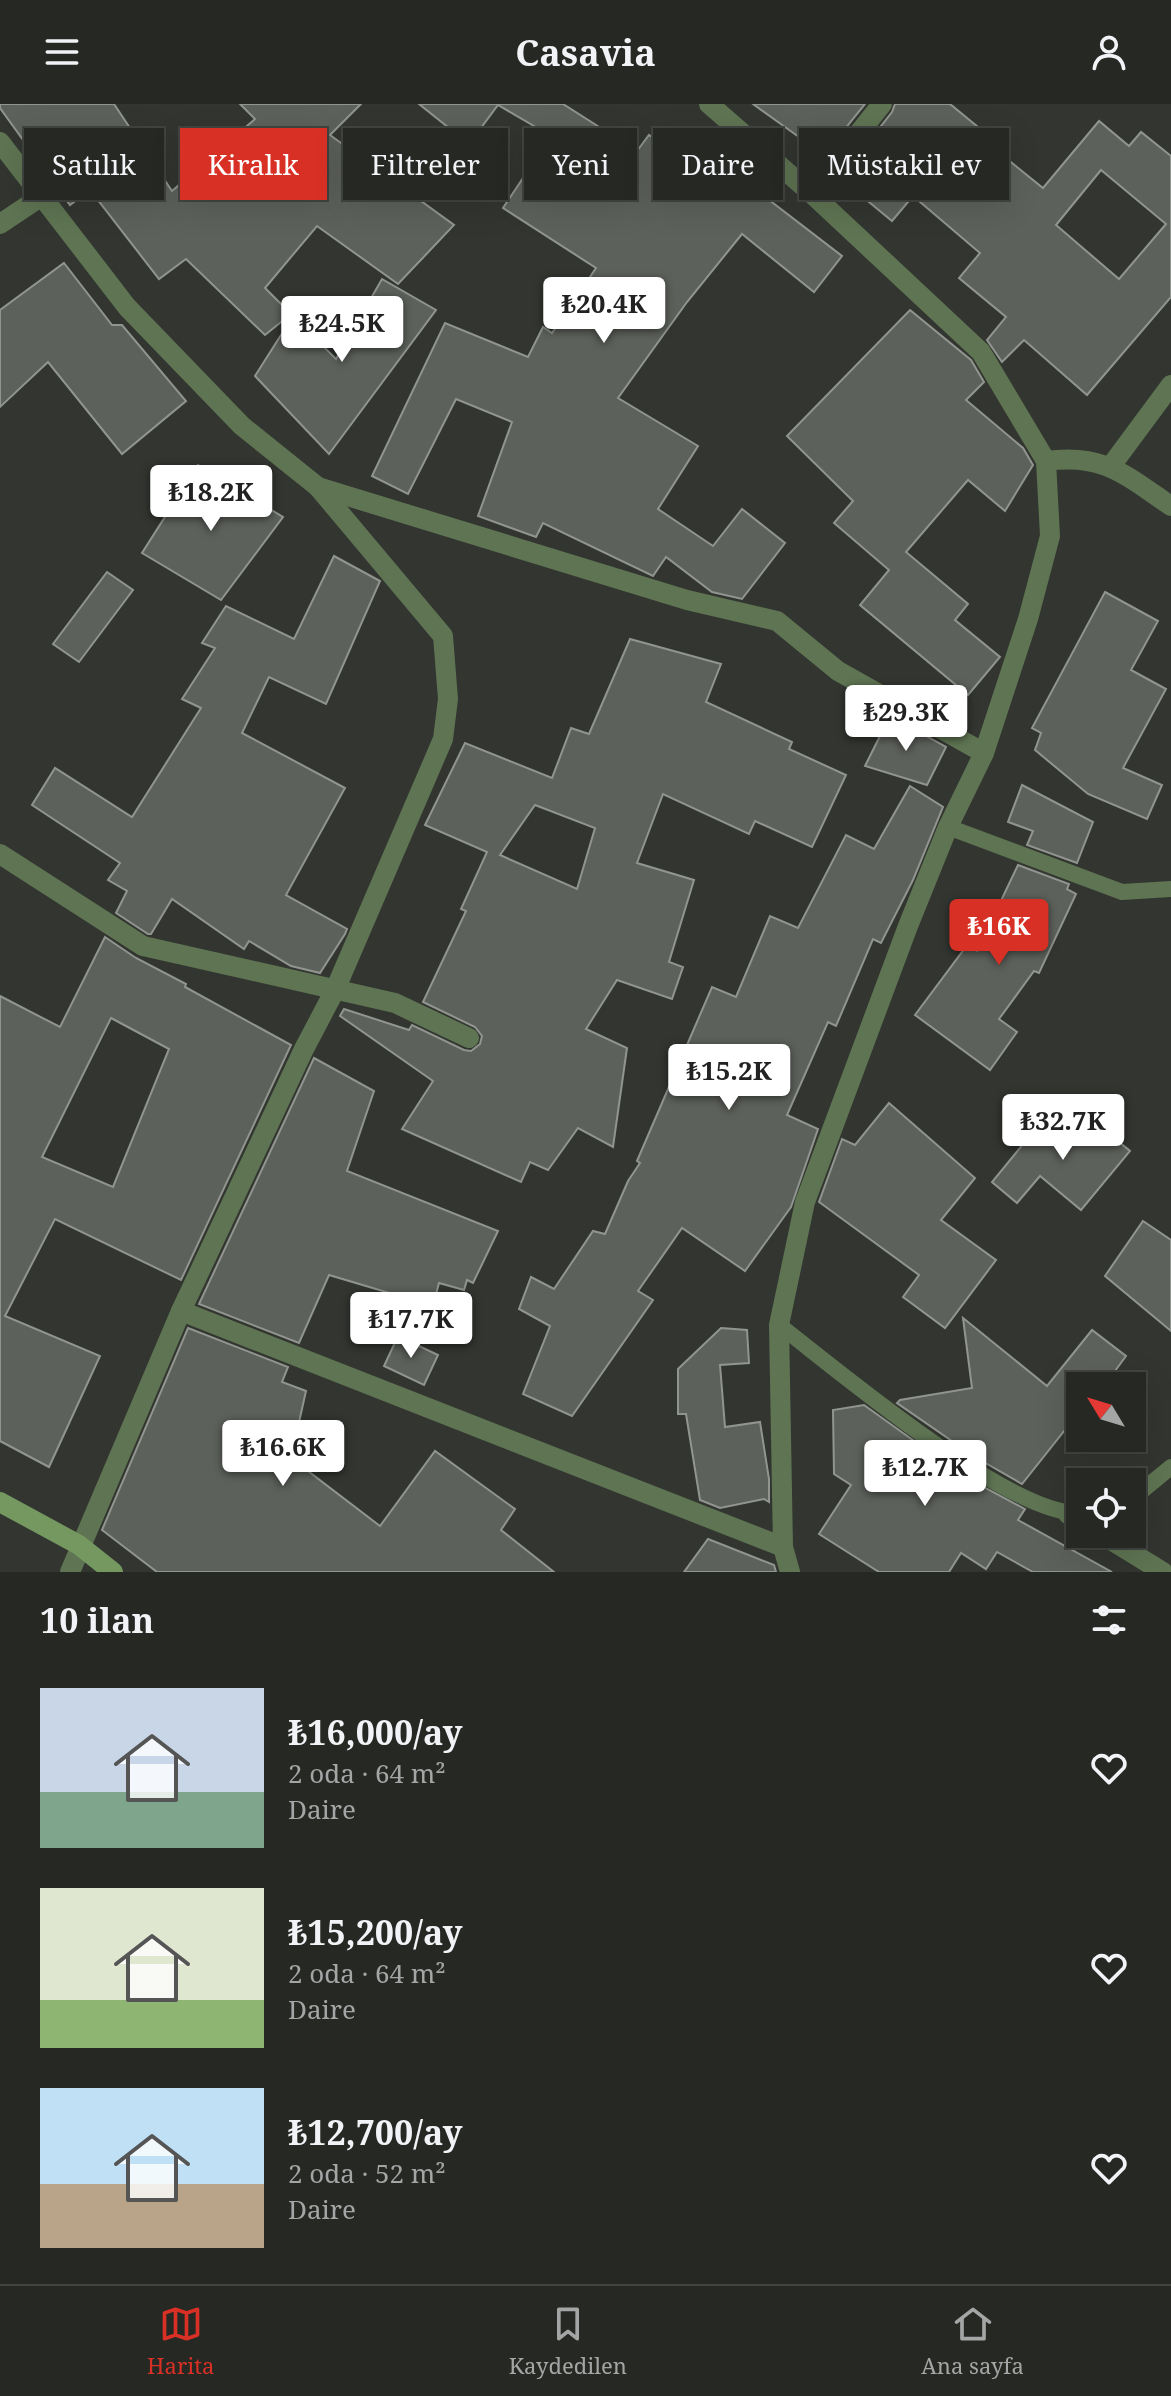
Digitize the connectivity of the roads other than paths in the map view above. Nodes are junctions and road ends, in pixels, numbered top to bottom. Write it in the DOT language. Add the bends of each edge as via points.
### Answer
graph roads {
  1 [pos="709,104"];
  2 [pos="882,104"];
  3 [pos="863,128"];
  4 [pos="0,142"];
  5 [pos="24,173"];
  6 [pos="799,183"];
  7 [pos="36,200"];
  8 [pos="45,200"];
  9 [pos="818,200"];
  10 [pos="0,224"];
  11 [pos="1171,385"];
  12 [pos="1046,461"];
  13 [pos="1111,466"];
  14 [pos="318,487"];
  15 [pos="1171,506"];
  16 [pos="984,753"];
  17 [pos="948,827"];
  18 [pos="0,854"];
  19 [pos="1171,889"];
  20 [pos="335,990"];
  21 [pos="469,1038"];
  22 [pos="181,1311"];
  23 [pos="779,1325"];
  24 [pos="1171,1467"];
  25 [pos="1146,1488"];
  26 [pos="0,1502"];
  27 [pos="1066,1512"];
  28 [pos="79,1545"];
  29 [pos="783,1547"];
  30 [pos="1124,1548"];
  31 [pos="70,1572"];
  32 [pos="113,1572"];
  33 [pos="790,1572"];
  34 [pos="1163,1572"];
  1 -- 6 [label="street"];
  2 -- 3 [label="street"];
  4 -- 5 [label="street"];
  7 -- 10 [label="street"];
  8 -- 14 [label="street" via="127,307 242,426"];
  9 -- 12 [label="street" via="981,352"];
  11 -- 13 [label="street"];
  12 -- 13 [label="street" via="1073,458"];
  12 -- 16 [label="street" via="1050,536"];
  13 -- 15 [label="street"];
  14 -- 16 [label="street" via="687,600 777,621 838,671"];
  14 -- 20 [label="street" via="443,636 448,699 443,739"];
  16 -- 17 [label="street"];
  17 -- 19 [label="lane" via="1122,892"];
  17 -- 23 [label="street" via="805,1202"];
  18 -- 20 [label="street" via="143,946"];
  20 -- 21 [label="street" via="395,1003"];
  20 -- 22 [label="street"];
  22 -- 28 [label="street"];
  22 -- 29 [label="street"];
  23 -- 27 [label="lane" via="1010,1492"];
  23 -- 29 [label="street"];
  24 -- 25 [label="lane"];
  26 -- 28 [label="main road"];
  28 -- 31 [label="street"];
  28 -- 32 [label="main road"];
  29 -- 33 [label="street"];
  30 -- 34 [label="street"];
}
